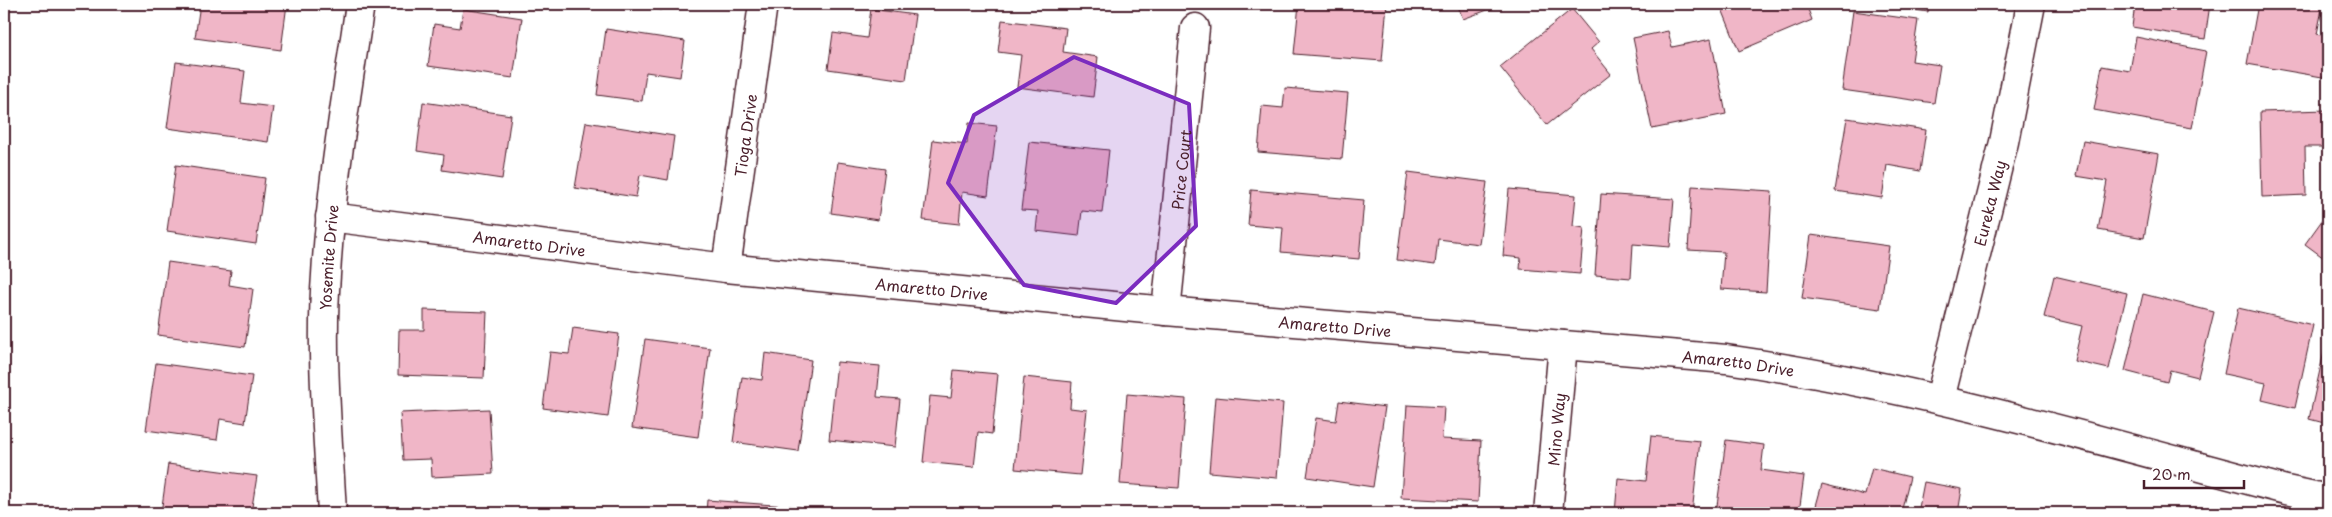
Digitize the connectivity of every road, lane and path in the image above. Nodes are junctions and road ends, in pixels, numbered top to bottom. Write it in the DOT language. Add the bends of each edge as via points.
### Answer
graph roads {
  1 [pos="360,4"];
  2 [pos="763,4"];
  3 [pos="2031,4"];
  4 [pos="1195,28"];
  5 [pos="330,217"];
  6 [pos="726,268"];
  7 [pos="1166,311"];
  8 [pos="1563,345"];
  9 [pos="1940,399"];
  10 [pos="2328,499"];
  11 [pos="332,513"];
  12 [pos="1548,513"];
  1 -- 5 [label="street, Yosemite Drive"];
  2 -- 6 [label="street, Tioga Drive"];
  3 -- 9 [label="street, Eureka Way" via="2004,142"];
  4 -- 7 [label="street, Price Court"];
  5 -- 6 [label="street, Amaretto Drive"];
  5 -- 11 [label="street, Yosemite Drive" via="323,343"];
  6 -- 7 [label="street, Amaretto Drive"];
  7 -- 8 [label="street, Amaretto Drive"];
  8 -- 9 [label="street, Amaretto Drive" via="1726,359 1807,370"];
  8 -- 12 [label="street, Mino Way"];
  9 -- 10 [label="street, Amaretto Drive"];
}
